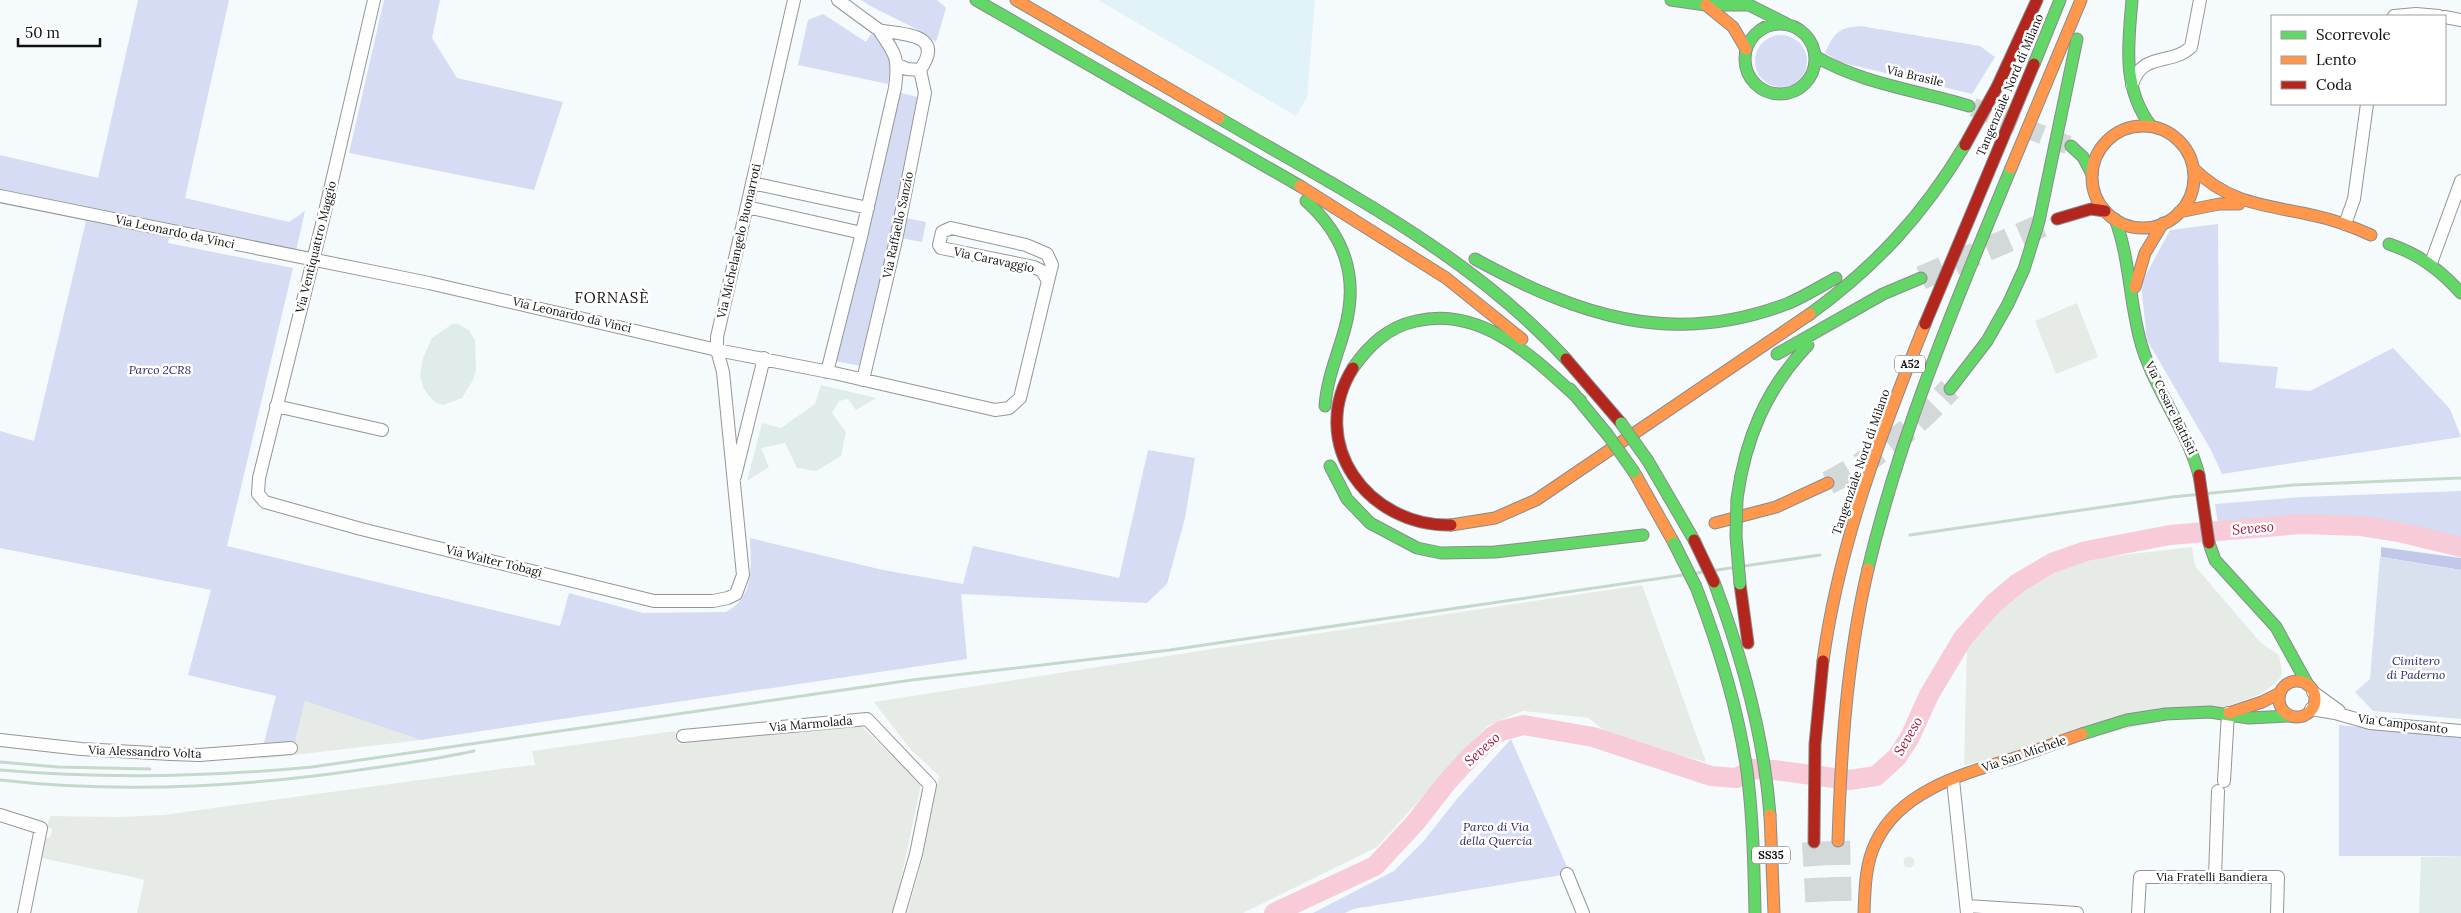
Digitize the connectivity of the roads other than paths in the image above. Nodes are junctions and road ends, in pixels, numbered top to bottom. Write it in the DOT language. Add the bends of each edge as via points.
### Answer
graph roads {
  1 [pos="374,0"];
  2 [pos="794,0"];
  3 [pos="838,0"];
  4 [pos="976,0"];
  5 [pos="1016,0"];
  6 [pos="1671,0"];
  7 [pos="2037,0"];
  8 [pos="2060,0"];
  9 [pos="2080,0"];
  10 [pos="2085,0"];
  11 [pos="2132,0"];
  12 [pos="2199,4"];
  13 [pos="1706,5"];
  14 [pos="2405,15"];
  15 [pos="2428,15"];
  16 [pos="2446,17"];
  17 [pos="2461,20"];
  18 [pos="1788,25"];
  19 [pos="879,30"];
  20 [pos="1746,49"];
  21 [pos="1815,56"];
  22 [pos="898,65"];
  23 [pos="920,70"];
  24 [pos="1853,76"];
  25 [pos="1809,78"];
  26 [pos="2133,91"];
  27 [pos="2368,105"];
  28 [pos="1970,106"];
  29 [pos="2151,126"];
  30 [pos="2122,130"];
  31 [pos="2104,144"];
  32 [pos="1241,151"];
  33 [pos="2193,168"];
  34 [pos="2092,174"];
  35 [pos="2461,182"];
  36 [pos="752,183"];
  37 [pos="1332,184"];
  38 [pos="0,196"];
  39 [pos="1927,201"];
  40 [pos="2249,204"];
  41 [pos="747,207"];
  42 [pos="868,208"];
  43 [pos="2105,211"];
  44 [pos="2179,212"];
  45 [pos="2057,219"];
  46 [pos="2115,219"];
  47 [pos="2163,223"];
  48 [pos="2345,224"];
  49 [pos="862,233"];
  50 [pos="313,259"];
  51 [pos="2431,263"];
  52 [pos="1920,278"];
  53 [pos="1048,281"];
  54 [pos="2461,293"];
  55 [pos="2133,300"];
  56 [pos="1849,314"];
  57 [pos="717,350"];
  58 [pos="764,358"];
  59 [pos="1766,361"];
  60 [pos="827,372"];
  61 [pos="863,380"];
  62 [pos="1950,389"];
  63 [pos="1581,401"];
  64 [pos="276,406"];
  65 [pos="1324,417"];
  66 [pos="382,430"];
  67 [pos="1647,440"];
  68 [pos="1328,458"];
  69 [pos="1614,462"];
  70 [pos="733,483"];
  71 [pos="1828,483"];
  72 [pos="258,494"];
  73 [pos="1347,499"];
  74 [pos="1552,504"];
  75 [pos="1531,516"];
  76 [pos="1715,523"];
  77 [pos="1508,526"];
  78 [pos="1493,531"];
  79 [pos="1643,535"];
  80 [pos="1421,536"];
  81 [pos="736,594"];
  82 [pos="2285,639"];
  83 [pos="2290,683"];
  84 [pos="2311,688"];
  85 [pos="2280,693"];
  86 [pos="2312,709"];
  87 [pos="2228,713"];
  88 [pos="1754,714"];
  89 [pos="2290,716"];
  90 [pos="2346,716"];
  91 [pos="2461,731"];
  92 [pos="683,736"];
  93 [pos="0,740"];
  94 [pos="291,748"];
  95 [pos="1953,780"];
  96 [pos="0,815"];
  97 [pos="1838,841"];
  98 [pos="1814,842"];
  99 [pos="1567,874"];
  100 [pos="2215,877"];
  101 [pos="1967,910"];
  102 [pos="24,913"];
  103 [pos="899,913"];
  104 [pos="1583,913"];
  105 [pos="1755,913"];
  106 [pos="1774,913"];
  107 [pos="1864,913"];
  108 [pos="2077,913"];
  109 [pos="2138,913"];
  110 [pos="2277,913"];
  1 -- 50 [label="street, Via Ventiquattro Maggio"];
  2 -- 36 [label="street, Via Michelangelo Buonarroti"];
  3 -- 19 [label="street"];
  4 -- 32 [label="main road"];
  5 -- 37 [label="main road"];
  6 -- 13 [label="main road"];
  7 -- 39 [label="main road" via="2008,66 1981,116"];
  8 -- 98 [label="main road, Tangenziale Nord di Milano / A52" via="1918,340 1856,514 1826,643 1816,744"];
  9 -- 97 [label="main road, A52" via="1938,346 1880,522 1864,586 1842,746"];
  10 -- 62 [label="main road" via="2039,221 2024,269 1987,341"];
  11 -- 26 [label="main road" via="2129,30"];
  12 -- 26 [label="street" via="2191,47 2177,56 2145,65 2137,72"];
  13 -- 18 [label="main road" via="1749,5"];
  13 -- 20 [label="main road" via="1733,27"];
  14 -- 15 [label="street"];
  16 -- 17 [label="street"];
  18 -- 20 [label="main road" via="1775,24 1763,28 1752,37"];
  18 -- 21 [label="main road" via="1798,28 1808,38"];
  19 -- 22 [label="street" via="894,52"];
  19 -- 23 [label="street" via="924,39 928,47 927,60"];
  20 -- 25 [label="main road" via="1745,64 1749,76 1767,92 1787,93 1800,88"];
  21 -- 24 [label="main road, Via Brasile"];
  21 -- 25 [label="main road"];
  22 -- 23 [label="street"];
  22 -- 42 [label="street"];
  23 -- 61 [label="street, Via Raffaello Sanzio" via="925,93 896,240"];
  24 -- 25 [label="main road, Via Brasile"];
  24 -- 28 [label="main road, Via Brasile"];
  26 -- 29 [label="main road"];
  26 -- 30 [label="main road"];
  27 -- 48 [label="street" via="2354,199"];
  29 -- 30 [label="main road"];
  29 -- 33 [label="main road" via="2168,132 2180,142"];
  30 -- 31 [label="main road"];
  31 -- 34 [label="main road" via="2096,157"];
  31 -- 34 [label="main road" via="2082,148 2071,146"];
  32 -- 63 [label="main road" via="1399,246 1494,313"];
  32 -- 65 [label="main road" via="1318,210 1346,250 1351,300 1330,375"];
  33 -- 40 [label="main road" via="2214,189"];
  33 -- 44 [label="main road" via="2192,188"];
  34 -- 43 [label="main road" via="2096,197"];
  35 -- 51 [label="street"];
  36 -- 41 [label="street, Via Michelangelo Buonarroti"];
  36 -- 42 [label="street"];
  37 -- 39 [label="main road" via="1387,206 1510,280 1549,298 1633,323 1672,326 1693,326 1790,304 1872,252"];
  37 -- 88 [label="main road, bridge" via="1421,237 1484,282 1568,360 1621,423 1648,461 1694,540 1714,582 1733,635"];
  38 -- 50 [label="street, Via Leonardo da Vinci"];
  39 -- 63 [label="main road" via="1883,254 1832,298 1559,486 1497,518 1470,524 1442,525 1401,516 1381,506 1360,487 1344,462 1337,435 1338,403 1348,375 1367,348 1389,330 1419,319 1448,317 1478,325 1530,355"];
  40 -- 44 [label="main road" via="2220,204"];
  40 -- 48 [label="main road"];
  41 -- 49 [label="street"];
  41 -- 57 [label="street, Via Michelangelo Buonarroti" via="717,337"];
  42 -- 49 [label="street"];
  43 -- 45 [label="main road" via="2081,211"];
  43 -- 46 [label="main road"];
  44 -- 47 [label="main road"];
  46 -- 47 [label="main road" via="2141,227"];
  46 -- 55 [label="main road, Via Cesare Battisti" via="2124,240"];
  47 -- 55 [label="main road, Via Cesare Battisti" via="2141,263"];
  48 -- 51 [label="main road" via="2371,235 2369,242 2381,241"];
  49 -- 60 [label="street"];
  50 -- 57 [label="street, Via Leonardo da Vinci"];
  50 -- 64 [label="street, Via Ventiquattro Maggio"];
  51 -- 54 [label="main road"];
  52 -- 56 [label="main road"];
  53 -- 53 [label="street, Via Caravaggio" via="1052,265 1047,254 1026,245 951,228 942,232 939,245 942,248 1034,267 1042,271"];
  53 -- 61 [label="street, Via Leonardo da Vinci" via="1020,398 1009,408 995,410"];
  55 -- 82 [label="main road, Via Cesare Battisti, bridge" via="2144,350 2156,383 2184,429 2195,456 2209,544 2215,560"];
  56 -- 59 [label="main road"];
  56 -- 88 [label="main road, bridge" via="1798,355 1772,386 1751,436 1737,498 1736,536"];
  57 -- 58 [label="street, Via Leonardo da Vinci"];
  57 -- 70 [label="street, Via Michelangelo Buonarroti" via="723,372"];
  58 -- 60 [label="street, Via Leonardo da Vinci"];
  58 -- 70 [label="street, Via Michelangelo Buonarroti"];
  60 -- 61 [label="street, Via Leonardo da Vinci"];
  63 -- 105 [label="main road, SS35, bridge" via="1634,472 1674,543 1696,587 1725,670 1750,799"];
  64 -- 66 [label="street"];
  64 -- 72 [label="street, Via Ventiquattro Maggio"];
  67 -- 69 [label="main road"];
  68 -- 73 [label="main road"];
  70 -- 81 [label="street, Via Michelangelo Buonarroti" via="743,576"];
  71 -- 76 [label="main road" via="1776,507"];
  72 -- 81 [label="street, Via Walter Tobagi" via="265,502 361,529 654,600 713,601"];
  73 -- 79 [label="main road" via="1370,522 1390,535 1417,548 1442,553 1495,552"];
  73 -- 80 [label="main road" via="1373,517"];
  74 -- 75 [label="main road"];
  77 -- 78 [label="main road"];
  82 -- 83 [label="main road, Via Cesare Battisti"];
  82 -- 84 [label="main road, Via Cesare Battisti"];
  83 -- 84 [label="main road" via="2300,681"];
  83 -- 85 [label="main road"];
  84 -- 86 [label="main road" via="2315,699"];
  84 -- 90 [label="street, Via Camposanto"];
  85 -- 87 [label="main road, Via San Michele"];
  85 -- 89 [label="main road" via="2280,705"];
  86 -- 89 [label="main road" via="2300,716"];
  86 -- 90 [label="street, Via Camposanto"];
  87 -- 89 [label="main road, Via San Michele" via="2253,718"];
  87 -- 95 [label="main road, Via San Michele" via="2177,713 2136,719 2094,730"];
  87 -- 100 [label="street"];
  88 -- 106 [label="main road, SS35" via="1768,797"];
  90 -- 91 [label="street, Via Camposanto" via="2370,723"];
  92 -- 103 [label="street, Via Marmolada" via="867,719 930,785 916,854"];
  93 -- 94 [label="street, Via Alessandro Volta" via="170,754"];
  95 -- 101 [label="street"];
  95 -- 107 [label="main road, Via San Michele" via="1914,798 1886,826 1866,866"];
  96 -- 102 [label="street" via="41,828"];
  99 -- 104 [label="street"];
  100 -- 109 [label="street, Via Fratelli Bandiera" via="2140,877"];
  100 -- 110 [label="street, Via Fratelli Bandiera" via="2278,877"];
  101 -- 108 [label="street" via="1986,906"];
}
